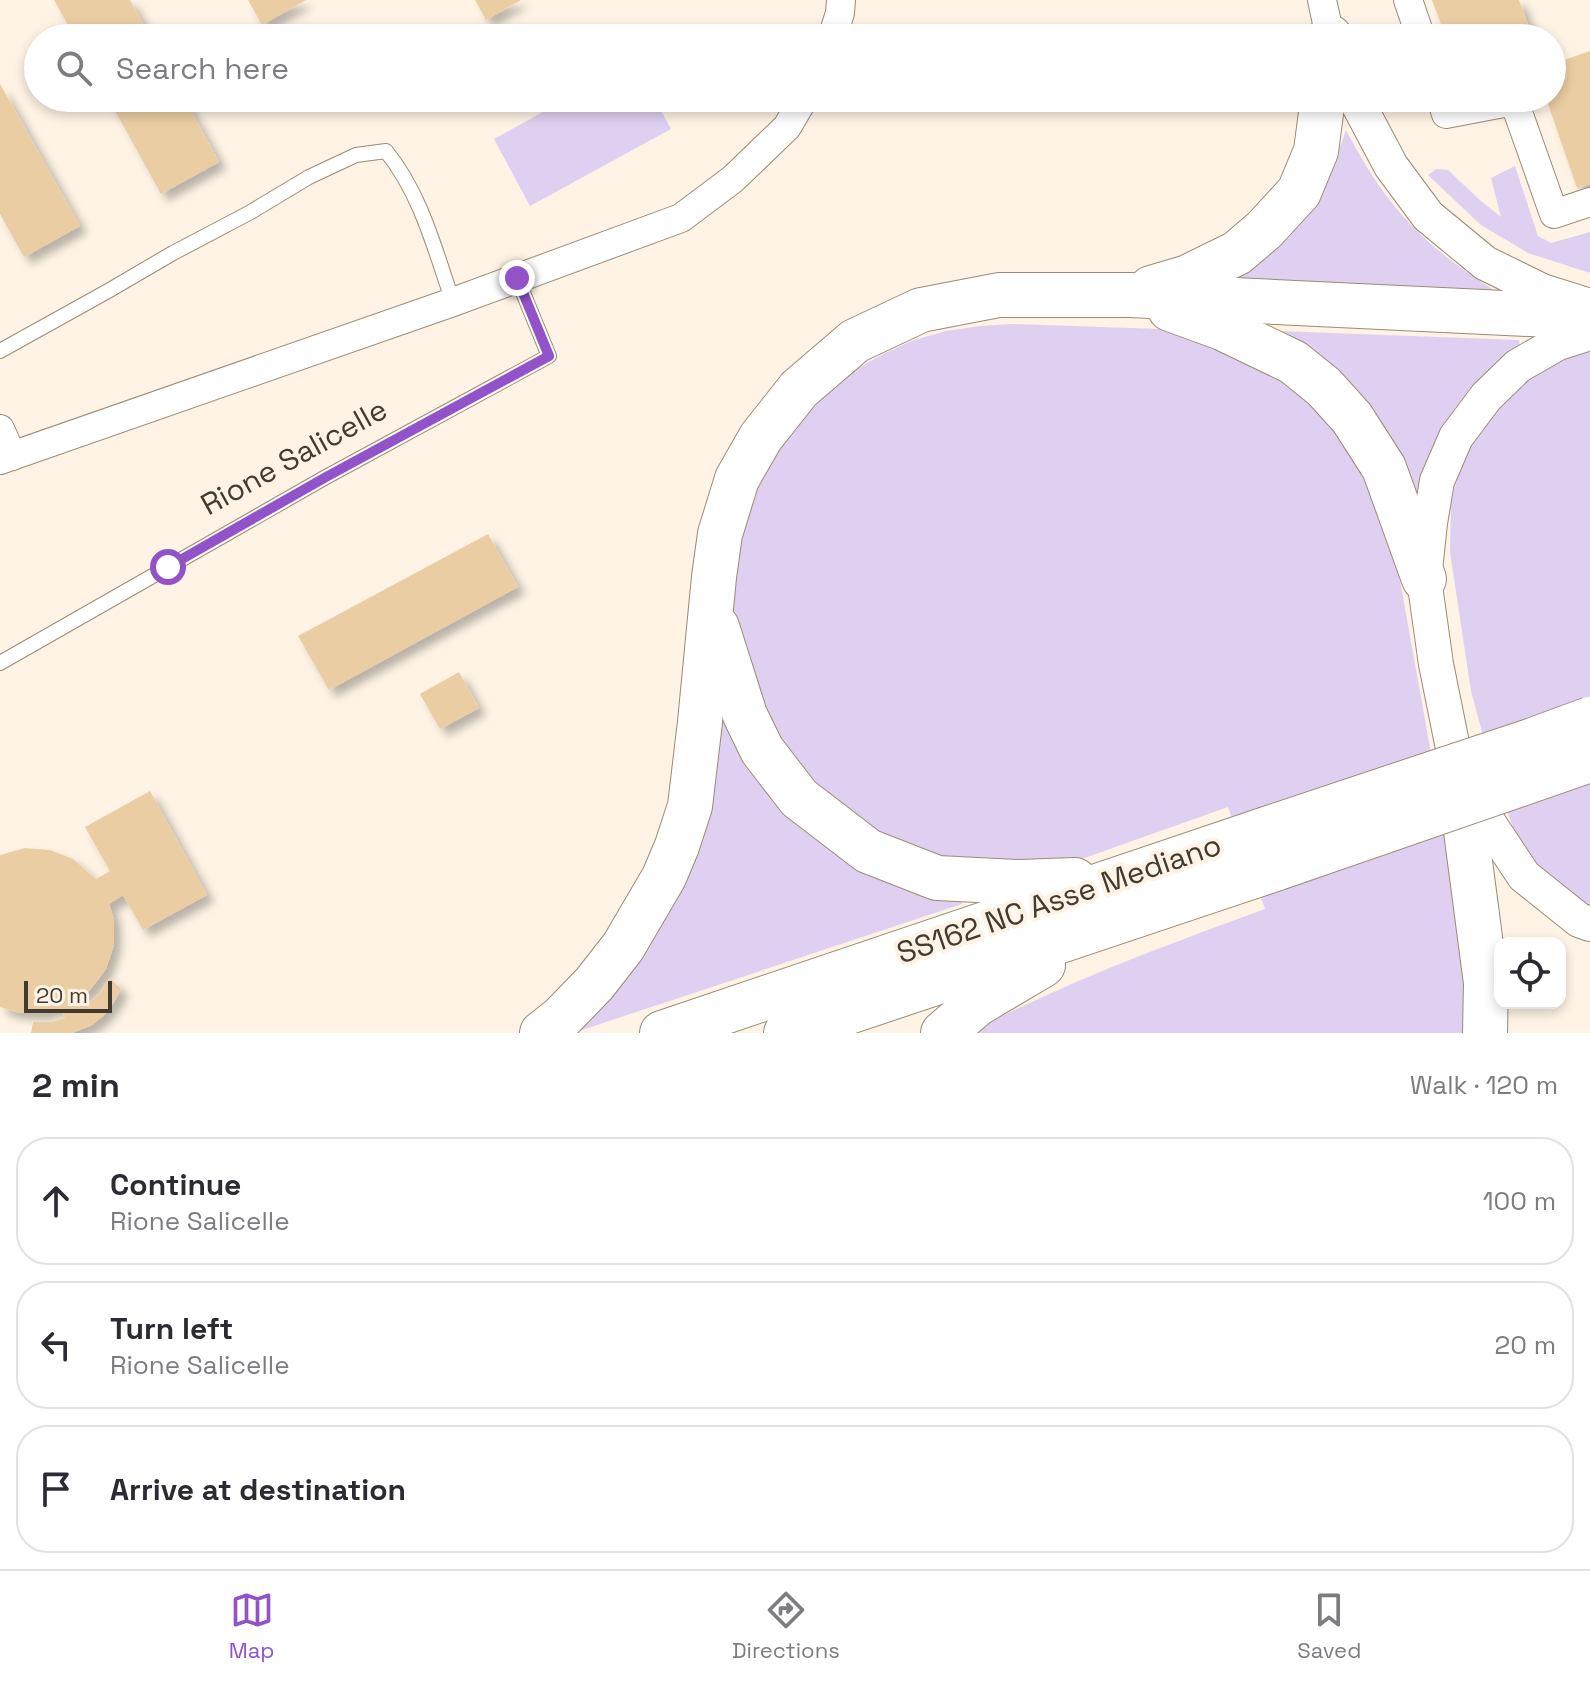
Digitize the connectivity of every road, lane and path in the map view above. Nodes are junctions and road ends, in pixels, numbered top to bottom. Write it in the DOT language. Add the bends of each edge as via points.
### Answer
graph roads {
  1 [pos="841,0"];
  2 [pos="1322,0"];
  3 [pos="1408,0"];
  4 [pos="836,24"];
  5 [pos="1327,24"];
  6 [pos="1416,24"];
  7 [pos="796,112"];
  8 [pos="1321,112"];
  9 [pos="1362,112"];
  10 [pos="1518,112"];
  11 [pos="1590,202"];
  12 [pos="517,278"];
  13 [pos="1130,295"];
  14 [pos="453,302"];
  15 [pos="1590,306"];
  16 [pos="1590,317"];
  17 [pos="1590,333"];
  18 [pos="0,351"];
  19 [pos="0,429"];
  20 [pos="6,458"];
  21 [pos="1424,579"];
  22 [pos="711,609"];
  23 [pos="0,663"];
  24 [pos="1590,719"];
  25 [pos="1590,760"];
  26 [pos="1459,778"];
  27 [pos="1270,849"];
  28 [pos="1116,880"];
  29 [pos="1590,924"];
  30 [pos="1102,927"];
  31 [pos="542,1033"];
  32 [pos="662,1033"];
  33 [pos="786,1033"];
  34 [pos="943,1033"];
  35 [pos="1485,1033"];
  1 -- 4 [label="street"];
  2 -- 5 [label="street"];
  3 -- 6 [label="street"];
  7 -- 12 [label="street" via="733,179 681,218"];
  8 -- 13 [label="highway" via="1316,151 1299,192 1264,230 1237,253 1188,277"];
  9 -- 15 [label="street" via="1391,166 1428,216 1485,263 1542,291"];
  10 -- 11 [label="street" via="1554,214"];
  12 -- 14 [label="street"];
  12 -- 23 [label="lane, Rione Salicelle" via="549,356"];
  13 -- 16 [label="highway"];
  13 -- 21 [label="highway" via="1222,328 1293,362 1324,387 1352,418 1384,468"];
  13 -- 22 [label="highway" via="999,295 921,310 855,341 799,389 761,437 737,479 720,534"];
  14 -- 18 [label="lane" via="415,197 386,151 356,155 309,177"];
  14 -- 20 [label="street"];
  17 -- 21 [label="street" via="1558,343 1518,366 1456,437 1437,481"];
  19 -- 20 [label="street"];
  21 -- 26 [label="street"];
  22 -- 28 [label="highway" via="745,715 762,750 799,798 868,851 937,878"];
  22 -- 31 [label="highway" via="690,806 677,846 623,947 594,984"];
  24 -- 27 [label="highway, SS162 NC Asse Mediano, bridge"];
  25 -- 27 [label="highway, SS162 NC Asse Mediano, bridge"];
  26 -- 29 [label="street" via="1524,876"];
  26 -- 35 [label="highway" via="1486,983"];
  27 -- 28 [label="highway, SS162 NC Asse Mediano"];
  27 -- 30 [label="highway, SS162 NC Asse Mediano"];
  28 -- 32 [label="highway, SS162 NC Asse Mediano"];
  30 -- 33 [label="highway, SS162 NC Asse Mediano"];
  30 -- 34 [label="highway" via="977,1004"];
}
